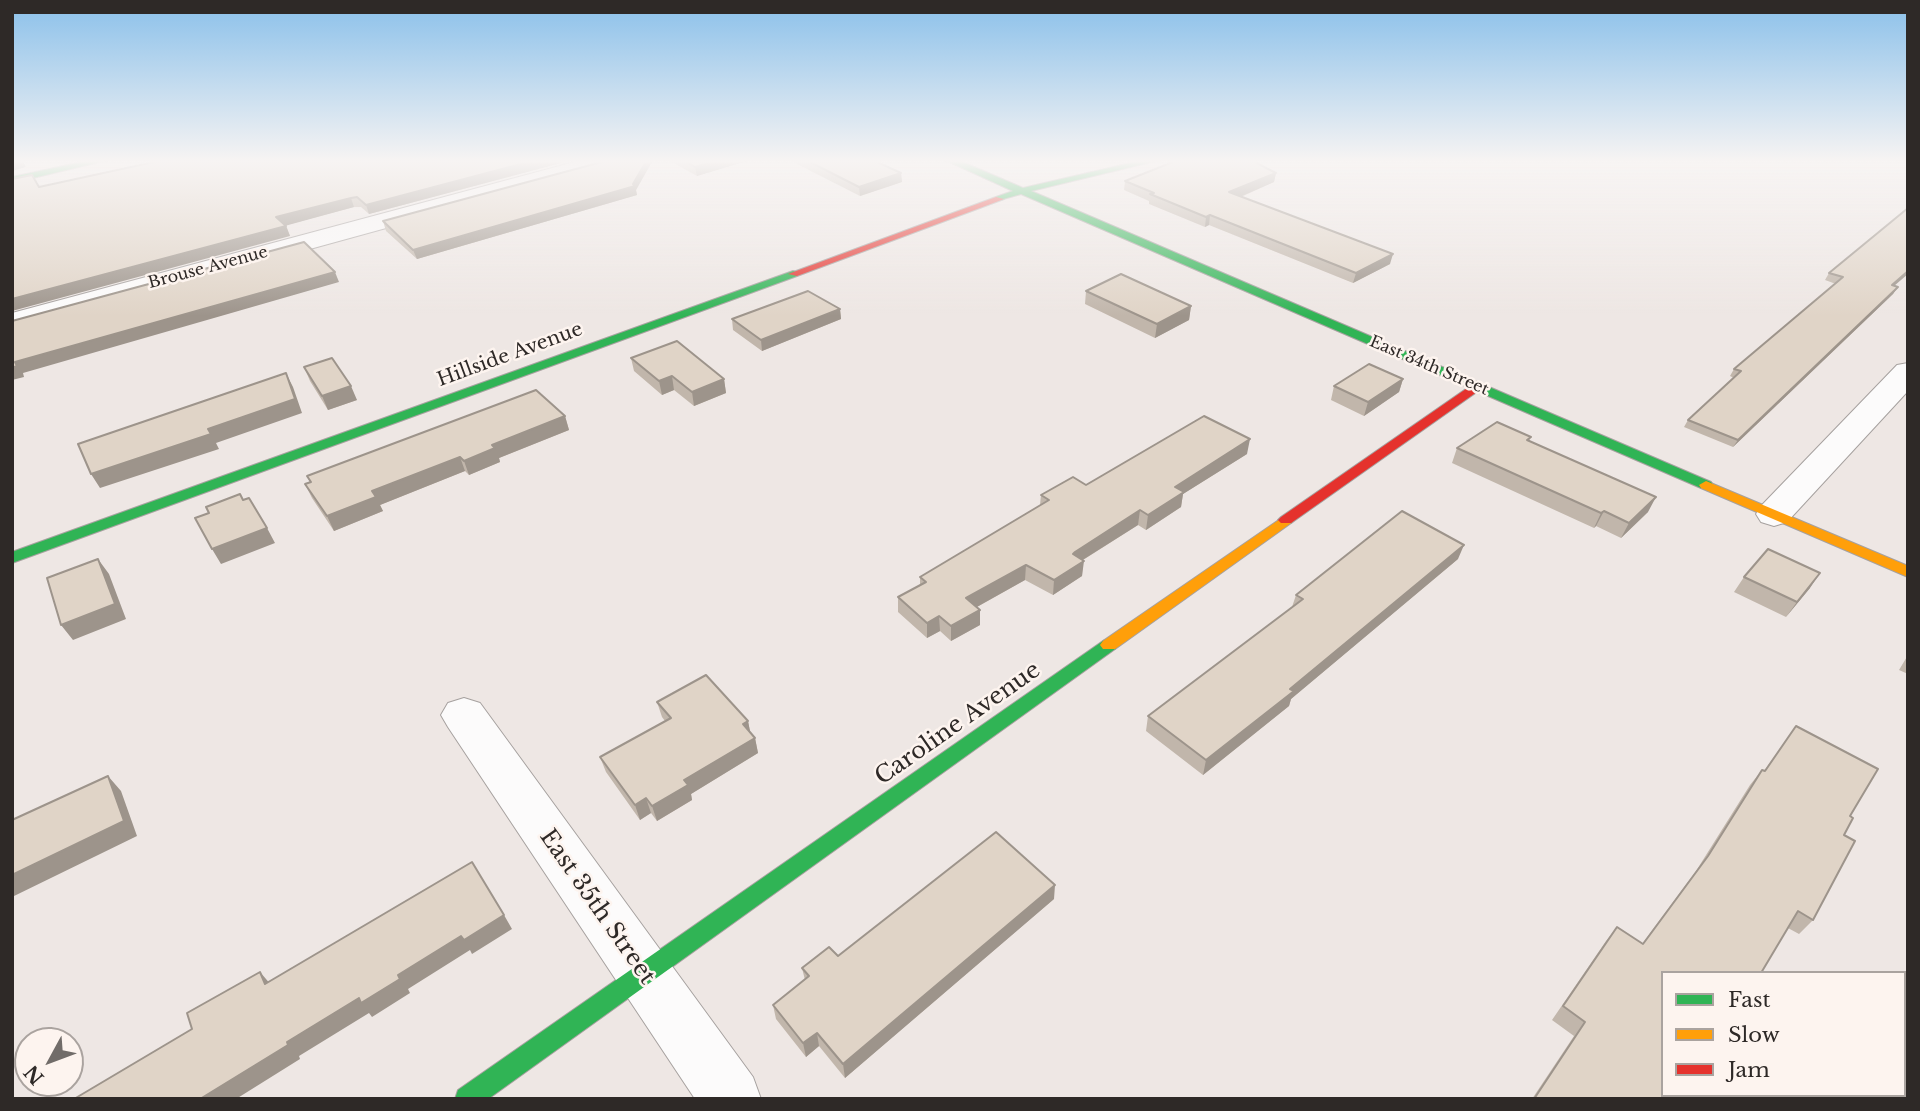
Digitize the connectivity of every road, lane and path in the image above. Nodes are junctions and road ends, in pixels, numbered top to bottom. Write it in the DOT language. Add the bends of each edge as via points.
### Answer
graph roads {
  1 [pos="415,212"];
  2 [pos="964,212"];
  3 [pos="1070,212"];
  4 [pos="12,321"];
  5 [pos="1908,372"];
  6 [pos="1476,386"];
  7 [pos="1774,514"];
  8 [pos="12,558"];
  9 [pos="1908,572"];
  10 [pos="464,715"];
  11 [pos="643,974"];
  12 [pos="467,1099"];
  13 [pos="731,1099"];
  1 -- 4 [label="street, Brouse Avenue"];
  2 -- 8 [label="street, Hillside Avenue"];
  3 -- 6 [label="street, East 34th Street"];
  5 -- 7 [label="street"];
  6 -- 7 [label="street, East 34th Street"];
  6 -- 11 [label="street, Caroline Avenue"];
  7 -- 9 [label="street, East 34th Street"];
  10 -- 11 [label="street, East 35th Street"];
  11 -- 12 [label="street, Caroline Avenue"];
  11 -- 13 [label="street, East 35th Street"];
}
